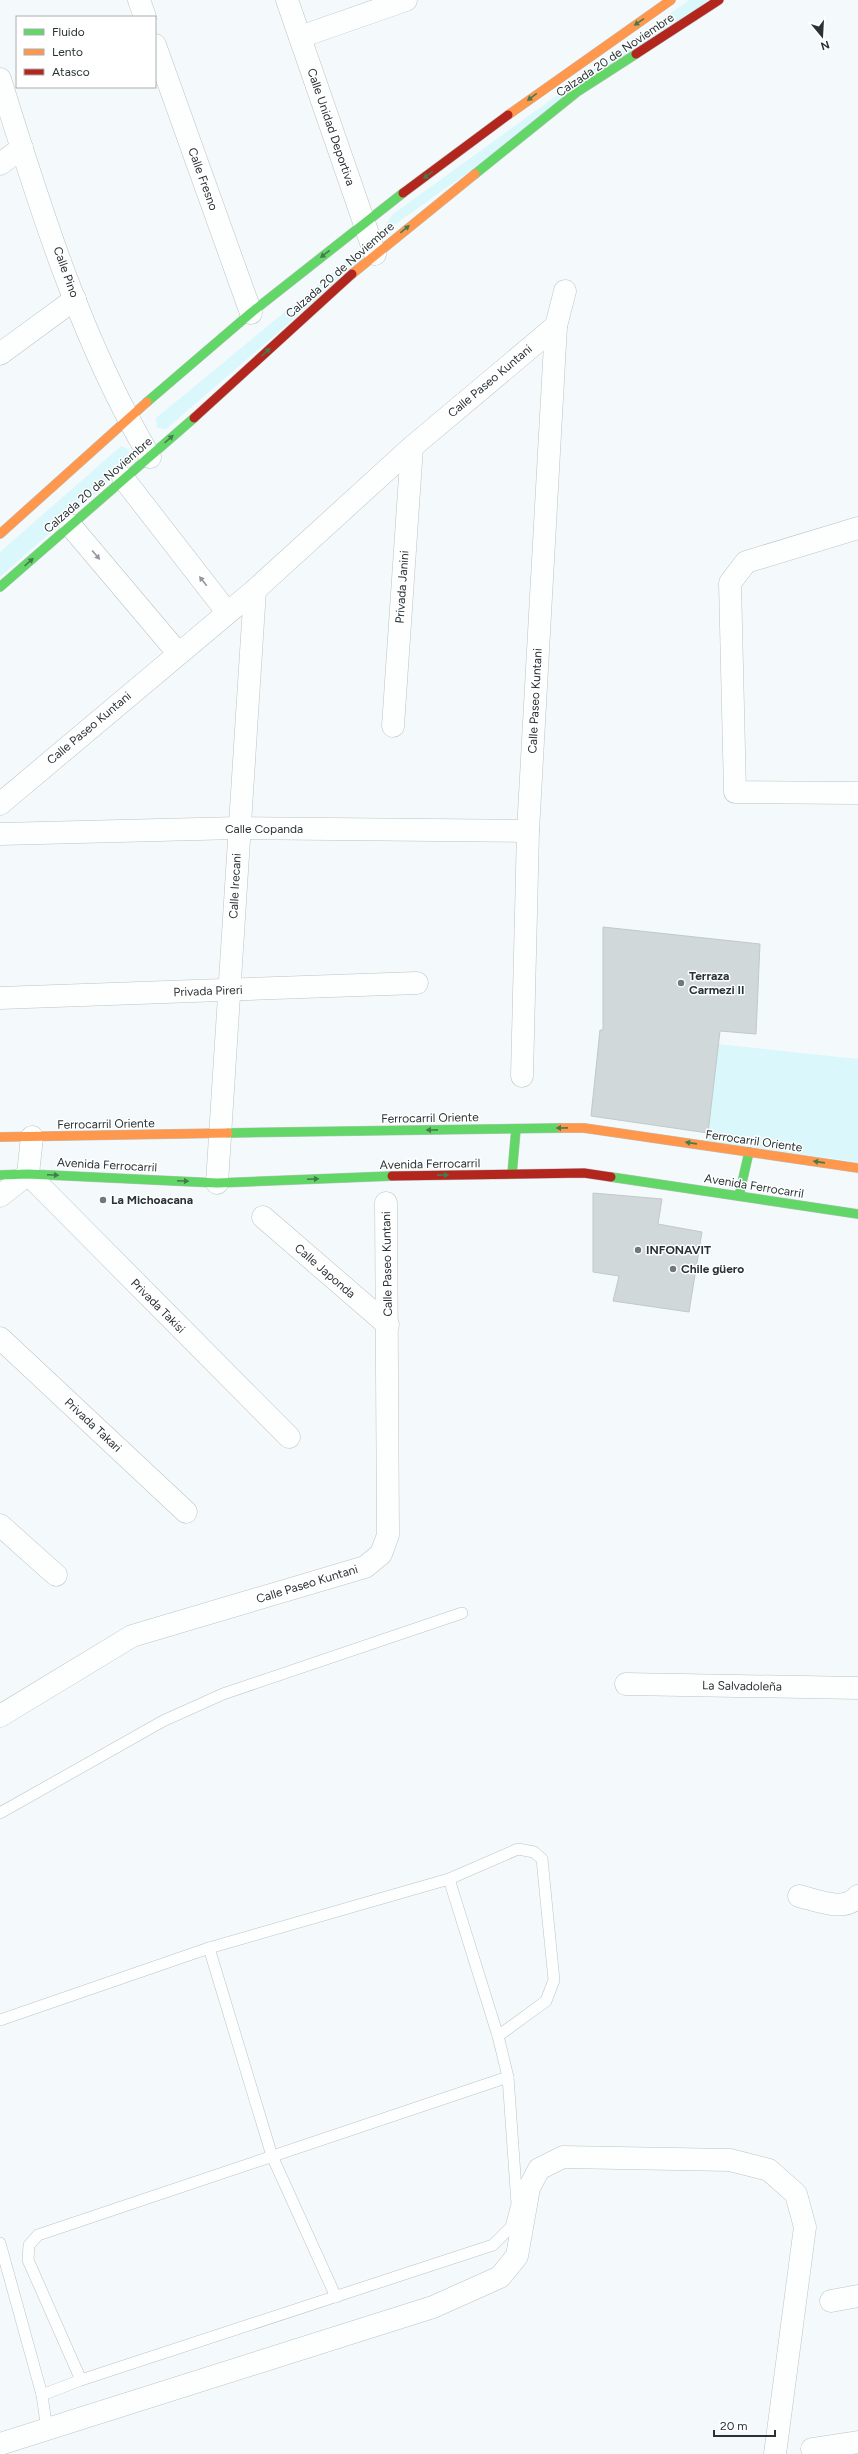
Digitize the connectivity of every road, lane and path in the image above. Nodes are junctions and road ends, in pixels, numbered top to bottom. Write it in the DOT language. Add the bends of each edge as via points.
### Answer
graph roads {
  1 [pos="139,0"];
  2 [pos="287,0"];
  3 [pos="406,0"];
  4 [pos="671,0"];
  5 [pos="719,0"];
  6 [pos="145,16"];
  7 [pos="300,37"];
  8 [pos="156,48"];
  9 [pos="0,79"];
  10 [pos="22,148"];
  11 [pos="0,164"];
  12 [pos="364,223"];
  13 [pos="375,254"];
  14 [pos="564,291"];
  15 [pos="75,299"];
  16 [pos="251,313"];
  17 [pos="556,326"];
  18 [pos="0,354"];
  19 [pos="128,420"];
  20 [pos="412,447"];
  21 [pos="150,457"];
  22 [pos="123,478"];
  23 [pos="70,525"];
  24 [pos="858,528"];
  25 [pos="0,534"];
  26 [pos="0,587"];
  27 [pos="254,590"];
  28 [pos="227,612"];
  29 [pos="178,653"];
  30 [pos="393,726"];
  31 [pos="858,793"];
  32 [pos="0,804"];
  33 [pos="238,828"];
  34 [pos="528,831"];
  35 [pos="0,834"];
  36 [pos="417,983"];
  37 [pos="229,990"];
  38 [pos="0,998"];
  39 [pos="522,1076"];
  40 [pos="516,1129"];
  41 [pos="221,1133"];
  42 [pos="0,1137"];
  43 [pos="32,1137"];
  44 [pos="749,1152"];
  45 [pos="858,1168"];
  46 [pos="28,1174"];
  47 [pos="512,1174"];
  48 [pos="0,1175"];
  49 [pos="217,1182"];
  50 [pos="0,1196"];
  51 [pos="739,1196"];
  52 [pos="386,1203"];
  53 [pos="858,1214"];
  54 [pos="263,1218"];
  55 [pos="388,1325"];
  56 [pos="0,1338"];
  57 [pos="289,1437"];
  58 [pos="186,1512"];
  59 [pos="0,1524"];
  60 [pos="56,1576"];
  61 [pos="462,1613"];
  62 [pos="626,1684"];
  63 [pos="858,1688"];
  64 [pos="0,1716"];
  65 [pos="0,1812"];
  66 [pos="449,1878"];
  67 [pos="799,1896"];
  68 [pos="858,1896"];
  69 [pos="209,1948"];
  70 [pos="0,2020"];
  71 [pos="498,2036"];
  72 [pos="508,2077"];
  73 [pos="272,2156"];
  74 [pos="0,2243"];
  75 [pos="858,2296"];
  76 [pos="336,2297"];
  77 [pos="831,2301"];
  78 [pos="81,2380"];
  79 [pos="42,2395"];
  80 [pos="47,2430"];
  81 [pos="0,2444"];
  82 [pos="856,2446"];
  83 [pos="812,2449"];
  84 [pos="775,2454"];
  1 -- 6 [label="street"];
  2 -- 7 [label="street, Calle Unidad Deportiva"];
  3 -- 7 [label="street"];
  4 -- 12 [label="main road, Calzada 20 de Noviembre, one-way" via="566,71"];
  13 -- 5 [label="main road, Calzada 20 de Noviembre, one-way" via="577,92"];
  7 -- 12 [label="street, Calle Unidad Deportiva"];
  8 -- 16 [label="street, Calle Fresno"];
  9 -- 10 [label="street, Calle Pino"];
  10 -- 11 [label="street"];
  10 -- 15 [label="street, Calle Pino"];
  12 -- 13 [label="street, Calle Unidad Deportiva"];
  12 -- 16 [label="main road, Calzada 20 de Noviembre, one-way"];
  21 -- 13 [label="main road, Calzada 20 de Noviembre, one-way"];
  14 -- 17 [label="street, Calle Paseo Kuntani"];
  15 -- 18 [label="street"];
  15 -- 19 [label="street, Calle Pino"];
  16 -- 19 [label="main road, Calzada 20 de Noviembre"];
  17 -- 20 [label="street, Calle Paseo Kuntani"];
  17 -- 34 [label="street, Calle Paseo Kuntani"];
  19 -- 21 [label="street, Calle Pino"];
  19 -- 25 [label="main road, Calzada 20 de Noviembre"];
  20 -- 27 [label="street, Calle Paseo Kuntani"];
  20 -- 30 [label="street, Privada Janini"];
  21 -- 22 [label="main road, Calzada 20 de Noviembre"];
  22 -- 23 [label="main road, Calzada 20 de Noviembre"];
  28 -- 22 [label="street, one-way"];
  26 -- 23 [label="main road, Calzada 20 de Noviembre, one-way"];
  23 -- 29 [label="street, one-way"];
  24 -- 31 [label="street" via="746,562 730,583 736,792"];
  27 -- 28 [label="street, Calle Paseo Kuntani"];
  27 -- 33 [label="street, Calle Irecani"];
  28 -- 29 [label="street, Calle Paseo Kuntani"];
  29 -- 32 [label="street, Calle Paseo Kuntani"];
  33 -- 34 [label="street, Calle Copanda"];
  33 -- 35 [label="street, Calle Copanda"];
  33 -- 37 [label="street, Calle Irecani"];
  34 -- 39 [label="street, Calle Paseo Kuntani"];
  36 -- 37 [label="street, Privada Pireri"];
  37 -- 38 [label="street, Privada Pireri"];
  37 -- 41 [label="street, Calle Irecani"];
  40 -- 41 [label="main road, Ferrocarril Oriente, one-way"];
  44 -- 40 [label="main road, Ferrocarril Oriente, one-way" via="584,1128"];
  40 -- 47 [label="main road"];
  41 -- 43 [label="main road, Ferrocarril Oriente"];
  41 -- 49 [label="street, Calle Irecani"];
  42 -- 43 [label="main road, Ferrocarril Oriente"];
  43 -- 46 [label="street"];
  45 -- 44 [label="main road, Ferrocarril Oriente, one-way"];
  44 -- 51 [label="main road"];
  46 -- 48 [label="main road, Avenida Ferrocarril"];
  46 -- 49 [label="main road, Avenida Ferrocarril, one-way"];
  46 -- 50 [label="street"];
  46 -- 57 [label="street, Privada Takisi"];
  49 -- 47 [label="main road, Avenida Ferrocarril, one-way"];
  47 -- 51 [label="main road, Avenida Ferrocarril" via="584,1173"];
  51 -- 53 [label="main road, Avenida Ferrocarril"];
  52 -- 55 [label="street, Calle Paseo Kuntani"];
  54 -- 55 [label="street, Calle Japonda"];
  55 -- 64 [label="street, Calle Paseo Kuntani" via="388,1536 381,1554 365,1566 132,1636"];
  56 -- 58 [label="street, Privada Takari"];
  59 -- 60 [label="street"];
  61 -- 65 [label="lane" via="223,1694 163,1721"];
  62 -- 63 [label="street, La Salvadoleña"];
  66 -- 69 [label="lane"];
  66 -- 71 [label="lane"];
  66 -- 71 [label="lane" via="518,1850 534,1852 542,1859 554,1980 546,2001"];
  67 -- 68 [label="street" via="838,1906 855,1900"];
  69 -- 70 [label="lane"];
  69 -- 73 [label="lane"];
  71 -- 72 [label="lane"];
  72 -- 73 [label="lane"];
  72 -- 76 [label="lane" via="518,2204 511,2227 493,2245"];
  73 -- 76 [label="lane"];
  73 -- 78 [label="lane" via="38,2235 29,2245 28,2260"];
  74 -- 79 [label="lane"];
  75 -- 77 [label="street"];
  76 -- 78 [label="lane"];
  78 -- 79 [label="lane"];
  79 -- 80 [label="lane"];
  80 -- 81 [label="street"];
  80 -- 84 [label="street" via="432,2307 500,2277 517,2256 528,2188 540,2169 563,2157 730,2160 769,2170 796,2194 805,2227"];
  82 -- 83 [label="street"];
}
